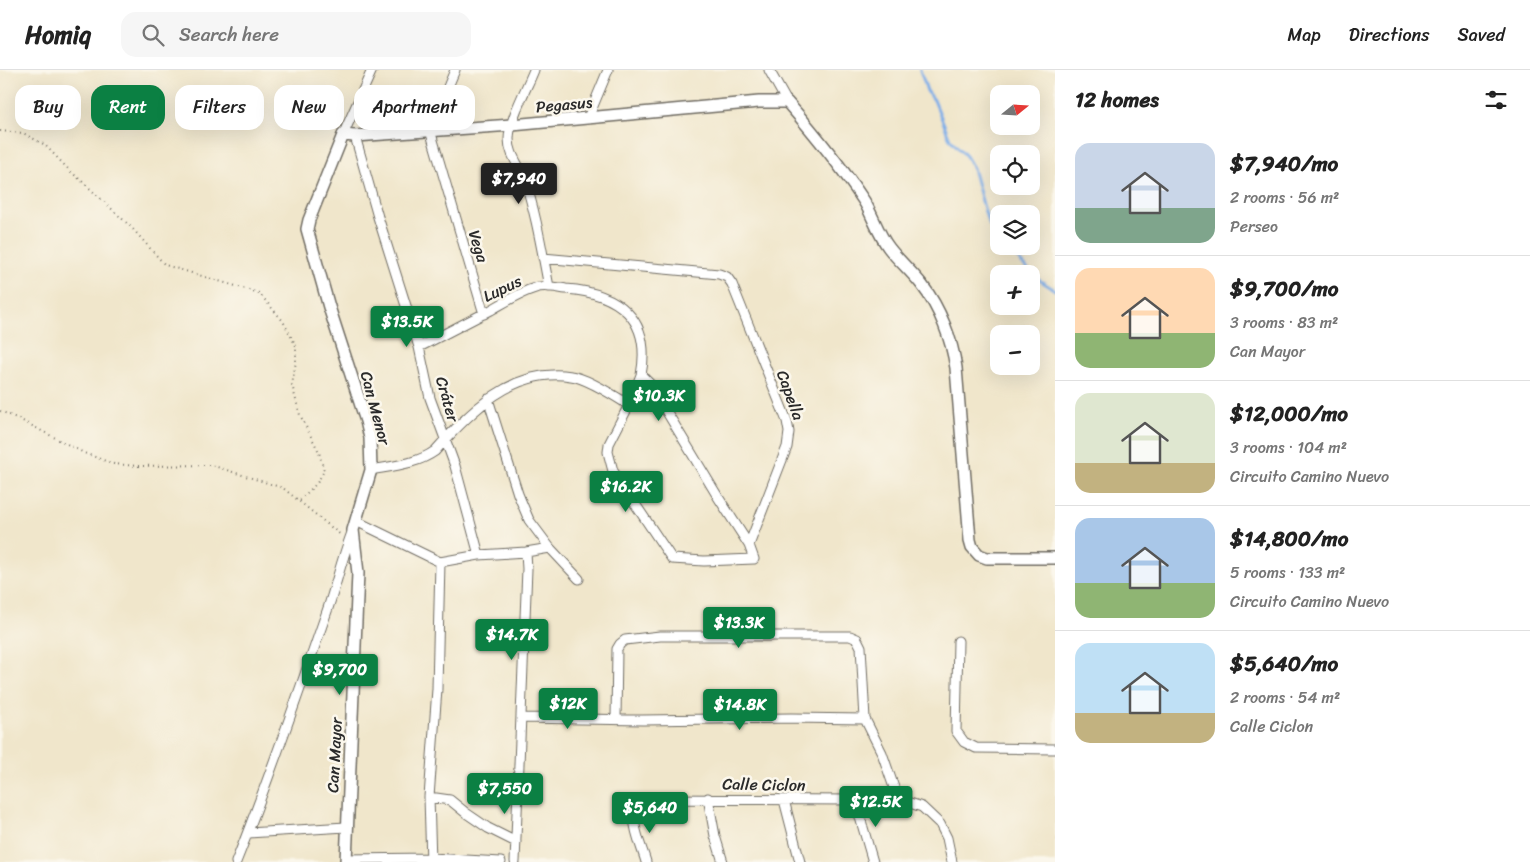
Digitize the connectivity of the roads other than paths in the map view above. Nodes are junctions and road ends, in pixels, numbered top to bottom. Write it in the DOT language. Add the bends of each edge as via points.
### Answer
graph roads {
  1 [pos="372,70"];
  2 [pos="455,70"];
  3 [pos="534,70"];
  4 [pos="608,70"];
  5 [pos="769,70"];
  6 [pos="449,85"];
  7 [pos="787,102"];
  8 [pos="588,118"];
  9 [pos="512,125"];
  10 [pos="475,127"];
  11 [pos="430,130"];
  12 [pos="343,135"];
  13 [pos="355,136"];
  14 [pos="543,258"];
  15 [pos="549,287"];
  16 [pos="484,314"];
  17 [pos="419,347"];
  18 [pos="641,375"];
  19 [pos="488,399"];
  20 [pos="629,405"];
  21 [pos="445,441"];
  22 [pos="372,470"];
  23 [pos="355,525"];
  24 [pos="749,545"];
  25 [pos="550,548"];
  26 [pos="526,552"];
  27 [pos="479,555"];
  28 [pos="1055,558"];
  29 [pos="440,562"];
  30 [pos="579,580"];
  31 [pos="958,641"];
  32 [pos="521,718"];
  33 [pos="865,719"];
  34 [pos="616,720"];
  35 [pos="1055,749"];
  36 [pos="429,797"];
  37 [pos="708,798"];
  38 [pos="898,799"];
  39 [pos="784,800"];
  40 [pos="855,800"];
  41 [pos="346,827"];
  42 [pos="248,833"];
  43 [pos="516,842"];
  44 [pos="431,860"];
  45 [pos="346,861"];
  46 [pos="236,862"];
  47 [pos="501,862"];
  48 [pos="514,862"];
  49 [pos="646,862"];
  50 [pos="723,862"];
  51 [pos="800,862"];
  52 [pos="873,862"];
  53 [pos="952,862"];
  1 -- 12 [label="street, Can Menor"];
  2 -- 6 [label="street"];
  3 -- 9 [label="street"];
  4 -- 8 [label="street"];
  5 -- 7 [label="street"];
  7 -- 8 [label="street, Pegasus"];
  7 -- 28 [label="street" via="852,184 889,248 924,287 946,330 956,368 972,547 978,555 987,558"];
  8 -- 9 [label="street, Pegasus"];
  9 -- 10 [label="street, Pegasus"];
  9 -- 14 [label="street" via="510,150 524,178"];
  11 -- 13 [label="street, Pegasus"];
  11 -- 16 [label="street, Vega"];
  12 -- 13 [label="street, Pegasus"];
  12 -- 22 [label="street, Can Menor" via="307,229 366,421"];
  13 -- 17 [label="street, Cráter"];
  14 -- 15 [label="street"];
  14 -- 24 [label="street, Capella" via="727,277 789,432 787,447"];
  15 -- 16 [label="street, Lupus" via="516,296"];
  15 -- 18 [label="street, Lupus" via="576,289 608,298 635,320 643,348"];
  16 -- 17 [label="street, Lupus"];
  17 -- 21 [label="street, Cráter" via="430,398"];
  18 -- 20 [label="street, Lupus"];
  18 -- 24 [label="street" via="650,384"];
  19 -- 20 [label="street" via="509,386 541,375 572,376"];
  19 -- 21 [label="street"];
  19 -- 25 [label="street" via="518,494 529,520"];
  20 -- 24 [label="street, Capella" via="609,444 609,460 667,554 677,560 754,559"];
  21 -- 22 [label="street" via="426,458"];
  21 -- 27 [label="street, Cráter"];
  22 -- 23 [label="street, Can Menor"];
  23 -- 29 [label="street"];
  23 -- 41 [label="street, Can Mayor" via="358,573"];
  23 -- 42 [label="street" via="334,594"];
  25 -- 26 [label="street"];
  25 -- 30 [label="street"];
  26 -- 27 [label="street"];
  26 -- 32 [label="street" via="528,569"];
  27 -- 29 [label="street"];
  29 -- 36 [label="street" via="437,689"];
  31 -- 35 [label="street" via="956,731 964,742 976,748"];
  32 -- 34 [label="street"];
  32 -- 43 [label="street"];
  33 -- 34 [label="street"];
  33 -- 34 [label="street" via="861,647 850,636 660,636 625,640 617,649"];
  33 -- 38 [label="street" via="882,753"];
  36 -- 43 [label="street" via="450,800 488,828"];
  36 -- 44 [label="street"];
  37 -- 39 [label="street, Calle Ciclon"];
  37 -- 49 [label="street, Calle Ciclon" via="647,799 640,802 634,822"];
  37 -- 50 [label="street"];
  38 -- 40 [label="street, Calle Ciclon"];
  38 -- 53 [label="street, Calle Ciclon" via="922,807 940,824"];
  39 -- 40 [label="street, Calle Ciclon"];
  39 -- 51 [label="street"];
  40 -- 52 [label="street"];
  41 -- 42 [label="street"];
  41 -- 45 [label="street, Can Mayor"];
  42 -- 46 [label="street"];
  43 -- 48 [label="street"];
  44 -- 45 [label="street"];
  44 -- 47 [label="street"];
}
